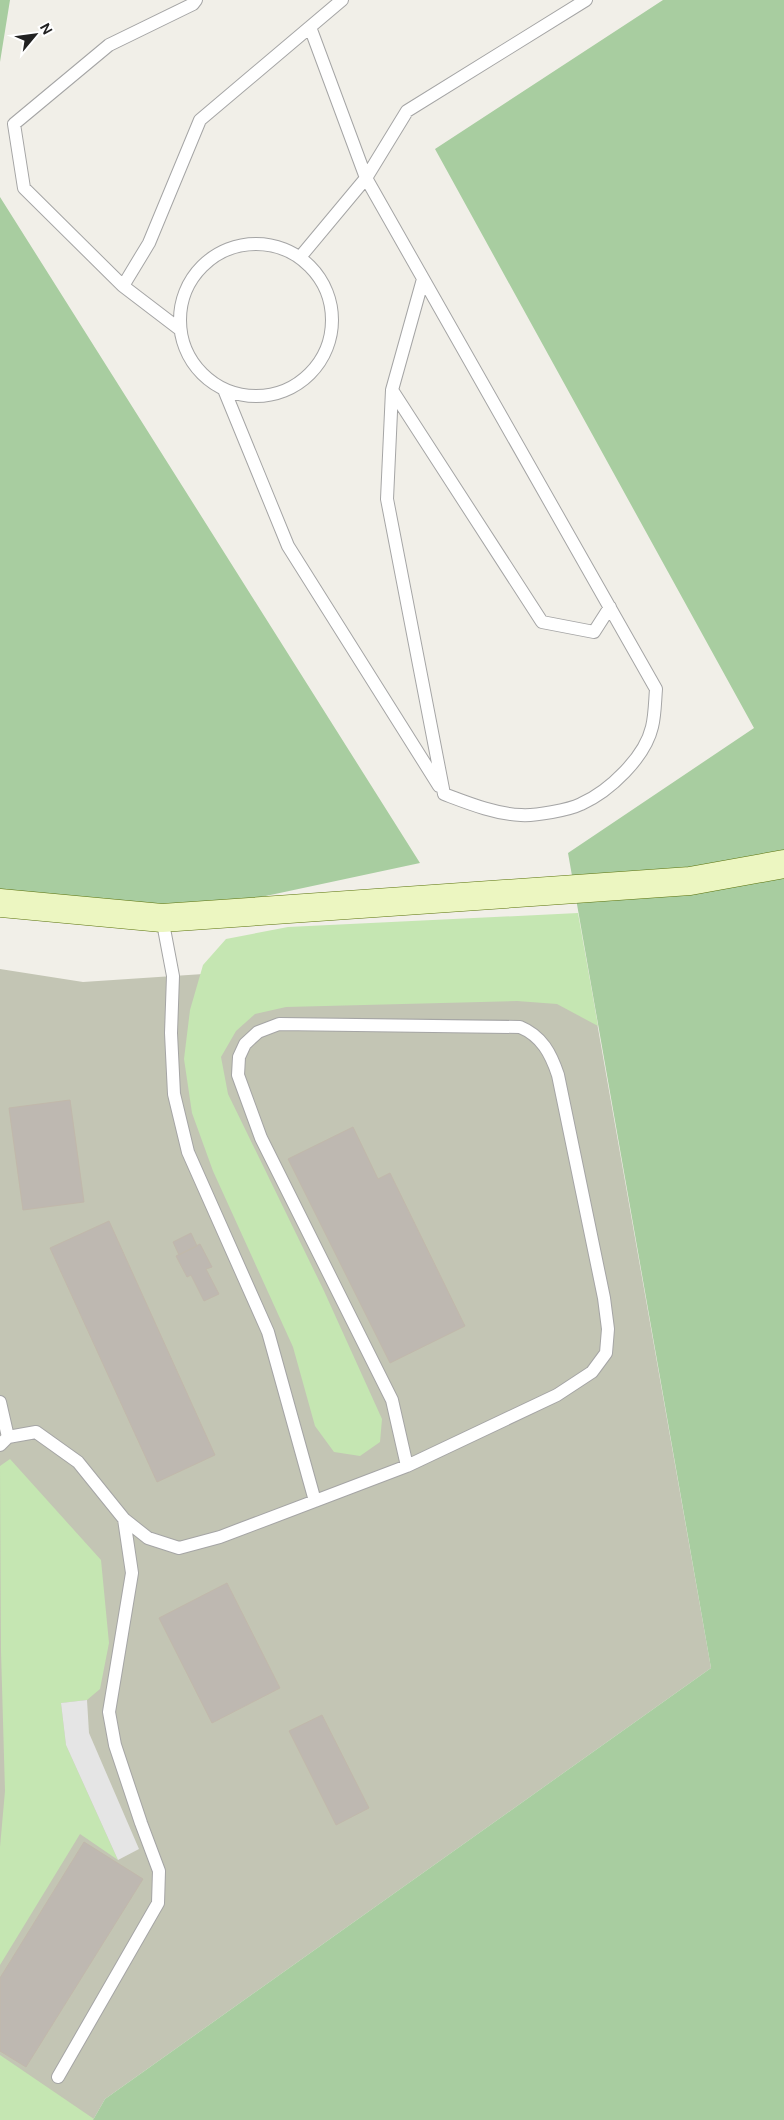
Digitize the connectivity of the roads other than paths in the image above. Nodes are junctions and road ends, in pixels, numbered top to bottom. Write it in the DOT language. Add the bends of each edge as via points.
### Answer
graph roads {
  1 [pos="196,0"];
  2 [pos="342,0"];
  3 [pos="586,0"];
  4 [pos="310,27"];
  5 [pos="366,178"];
  6 [pos="301,256"];
  7 [pos="424,279"];
  8 [pos="123,286"];
  9 [pos="178,328"];
  10 [pos="392,390"];
  11 [pos="225,392"];
  12 [pos="610,606"];
  13 [pos="444,794"];
  14 [pos="784,864"];
  15 [pos="0,903"];
  16 [pos="162,918"];
  17 [pos="0,1402"];
  18 [pos="4,1441"];
  19 [pos="407,1466"];
  20 [pos="315,1501"];
  21 [pos="124,1519"];
  22 [pos="58,2077"];
  1 -- 8 [label="lane" via="194,4 109,45 14,124 24,188"];
  2 -- 4 [label="lane"];
  3 -- 5 [label="lane" via="407,111"];
  4 -- 5 [label="lane"];
  4 -- 8 [label="lane" via="200,120 149,243"];
  5 -- 6 [label="lane"];
  5 -- 7 [label="lane"];
  6 -- 9 [label="lane" via="264,242 218,252 186,286"];
  6 -- 11 [label="lane" via="327,286 334,333 316,372 274,397"];
  7 -- 10 [label="lane"];
  7 -- 12 [label="lane"];
  8 -- 9 [label="lane"];
  9 -- 11 [label="lane" via="193,366"];
  10 -- 12 [label="lane" via="542,622 594,632"];
  10 -- 13 [label="lane" via="388,499"];
  11 -- 13 [label="lane" via="288,546"];
  12 -- 13 [label="lane" via="656,689 652,728 637,760 606,788 581,804 540,814 521,815 495,810"];
  14 -- 16 [label="street" via="690,881"];
  15 -- 16 [label="street"];
  16 -- 20 [label="lane" via="173,976 174,1094 188,1152 268,1332"];
  17 -- 18 [label="lane"];
  18 -- 21 [label="lane" via="36,1432 78,1462"];
  19 -- 19 [label="lane" via="557,1395 592,1372 606,1353 608,1329 604,1298 558,1075 544,1044 533,1032 520,1028 279,1024 258,1032 245,1044 239,1057 238,1075 262,1138 392,1400"];
  19 -- 20 [label="lane"];
  20 -- 21 [label="lane" via="220,1537 179,1548 148,1538"];
  21 -- 22 [label="lane" via="132,1573 109,1712 115,1745 159,1872 158,1903"];
}
